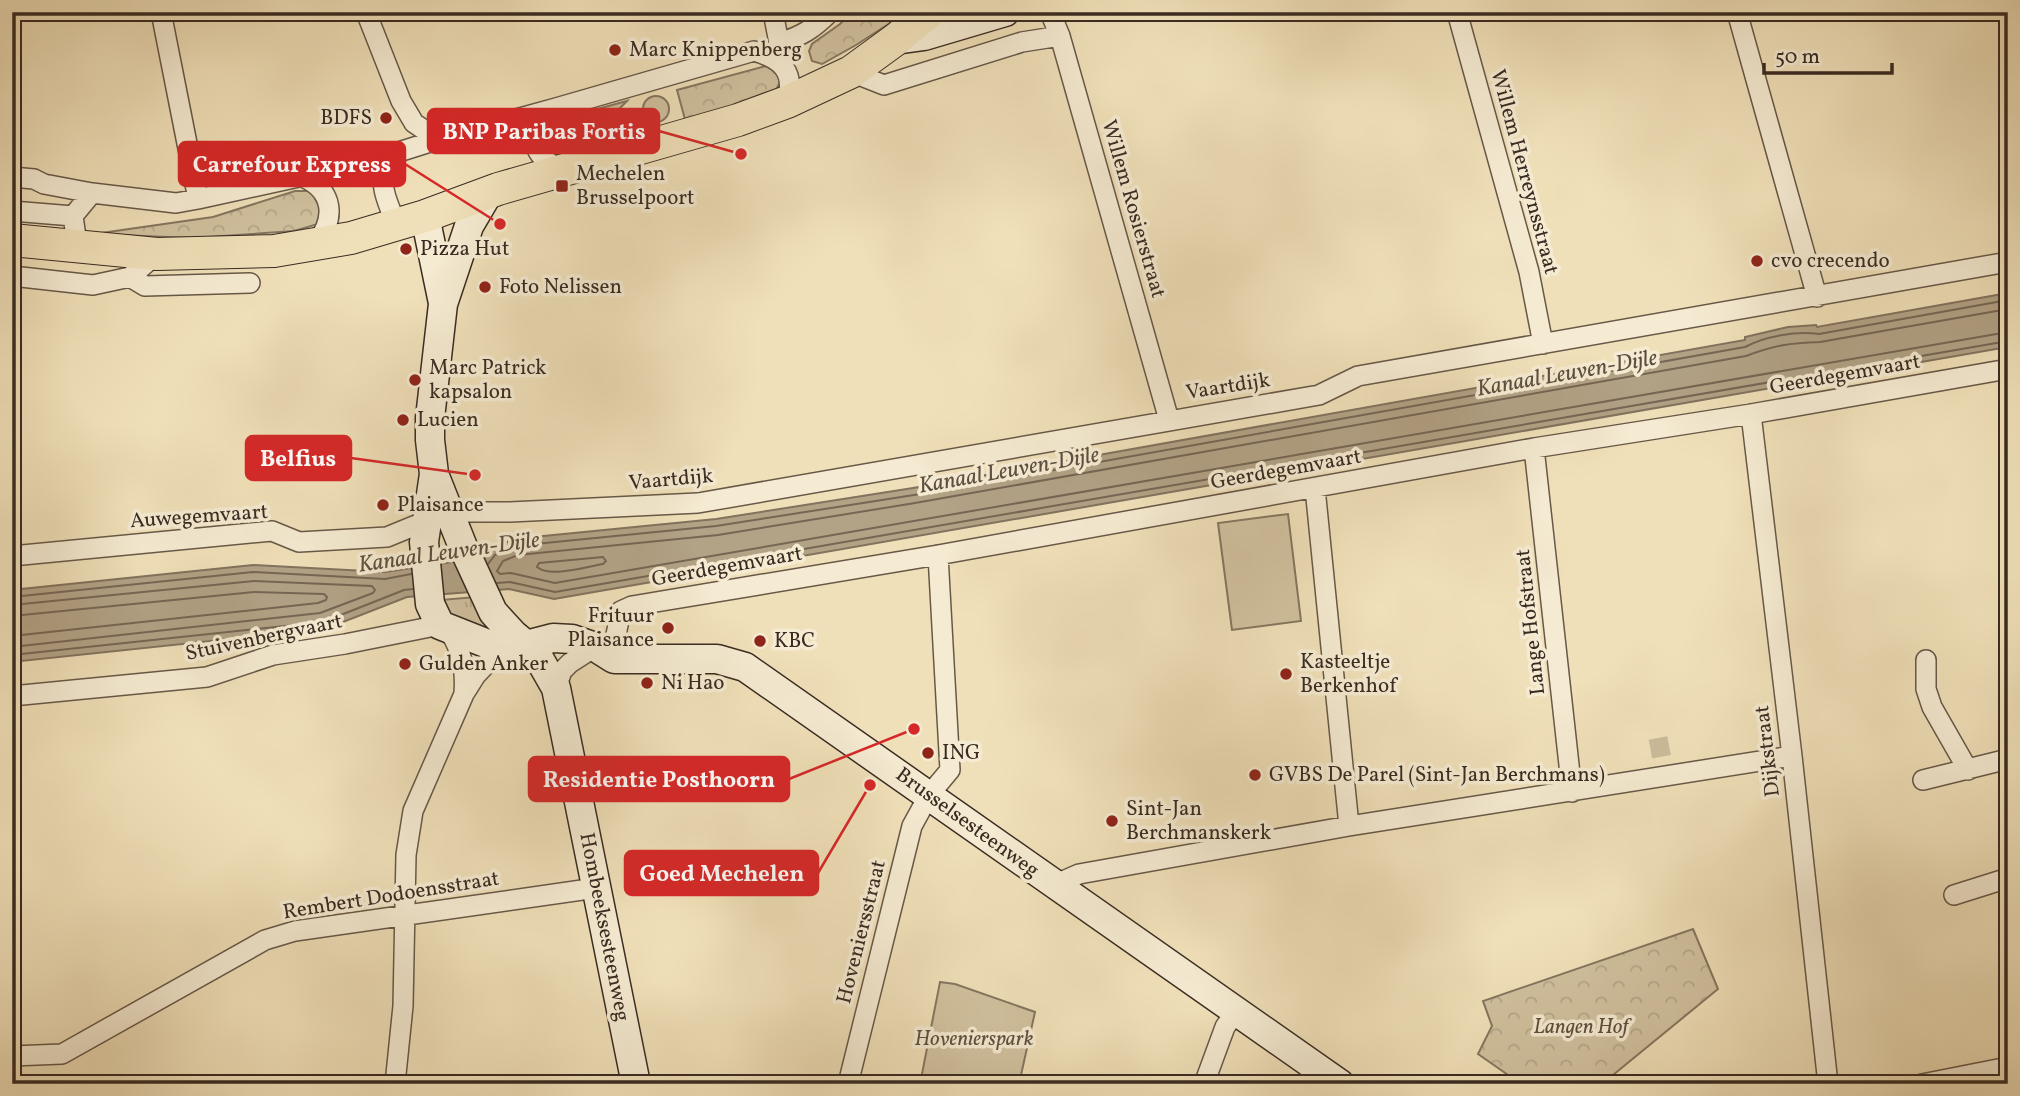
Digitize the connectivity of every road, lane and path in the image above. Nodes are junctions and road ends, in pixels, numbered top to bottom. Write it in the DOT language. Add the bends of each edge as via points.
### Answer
graph roads {
  1 [pos="161,12"];
  2 [pos="366,12"];
  3 [pos="773,12"];
  4 [pos="830,12"];
  5 [pos="929,12"];
  6 [pos="1005,12"];
  7 [pos="1050,12"];
  8 [pos="1457,12"];
  9 [pos="1737,12"];
  10 [pos="1060,36"];
  11 [pos="800,37"];
  12 [pos="895,40"];
  13 [pos="850,72"];
  14 [pos="821,87"];
  15 [pos="787,102"];
  16 [pos="556,108"];
  17 [pos="446,138"];
  18 [pos="392,153"];
  19 [pos="571,169"];
  20 [pos="12,177"];
  21 [pos="303,177"];
  22 [pos="489,192"];
  23 [pos="92,193"];
  24 [pos="198,199"];
  25 [pos="12,211"];
  26 [pos="73,216"];
  27 [pos="411,221"];
  28 [pos="12,240"];
  29 [pos="316,244"];
  30 [pos="85,248"];
  31 [pos="157,254"];
  32 [pos="2008,262"];
  33 [pos="130,277"];
  34 [pos="13,281"];
  35 [pos="250,283"];
  36 [pos="1817,297"];
  37 [pos="443,304"];
  38 [pos="1543,344"];
  39 [pos="2008,369"];
  40 [pos="1751,414"];
  41 [pos="1169,420"];
  42 [pos="1534,448"];
  43 [pos="1315,488"];
  44 [pos="438,516"];
  45 [pos="938,555"];
  46 [pos="12,556"];
  47 [pos="439,619"];
  48 [pos="526,645"];
  49 [pos="604,653"];
  50 [pos="1926,660"];
  51 [pos="556,688"];
  52 [pos="464,694"];
  53 [pos="12,696"];
  54 [pos="1792,756"];
  55 [pos="2008,759"];
  56 [pos="1968,770"];
  57 [pos="1923,780"];
  58 [pos="1572,792"];
  59 [pos="929,795"];
  60 [pos="1349,826"];
  61 [pos="2008,878"];
  62 [pos="1054,885"];
  63 [pos="596,888"];
  64 [pos="1954,895"];
  65 [pos="405,915"];
  66 [pos="1236,1011"];
  67 [pos="12,1055"];
  68 [pos="2008,1067"];
  69 [pos="395,1084"];
  70 [pos="636,1084"];
  71 [pos="848,1084"];
  72 [pos="1204,1084"];
  73 [pos="1340,1084"];
  74 [pos="1828,1084"];
  75 [pos="1922,1084"];
  1 -- 24 [label="street"];
  2 -- 17 [label="street" via="401,102 414,123"];
  3 -- 11 [label="street" via="779,43"];
  4 -- 11 [label="street"];
  5 -- 12 [label="main road"];
  6 -- 12 [label="main road" via="925,36"];
  7 -- 10 [label="street, Willem Rosierstraat"];
  8 -- 38 [label="street, Willem Herreynsstraat" via="1529,272"];
  9 -- 36 [label="street"];
  10 -- 13 [label="street" via="1022,41 884,85"];
  10 -- 41 [label="street, Willem Rosierstraat"];
  11 -- 14 [label="street" via="792,52 796,73 805,83"];
  12 -- 13 [label="main road"];
  13 -- 14 [label="main road"];
  14 -- 15 [label="main road"];
  15 -- 16 [label="street" via="790,90 784,66 754,51"];
  15 -- 19 [label="main road"];
  16 -- 17 [label="street"];
  16 -- 19 [label="street" via="542,116 534,141 551,164"];
  17 -- 18 [label="street"];
  18 -- 21 [label="street"];
  18 -- 27 [label="street" via="382,186"];
  19 -- 22 [label="main road"];
  20 -- 23 [label="street"];
  21 -- 24 [label="street"];
  21 -- 29 [label="street" via="317,183 328,203 327,225"];
  22 -- 27 [label="main road"];
  22 -- 37 [label="main road" via="469,226"];
  23 -- 24 [label="street" via="176,203"];
  23 -- 26 [label="street"];
  25 -- 26 [label="street"];
  26 -- 30 [label="street" via="76,237"];
  27 -- 29 [label="main road"];
  27 -- 37 [label="main road"];
  28 -- 30 [label="main road"];
  29 -- 31 [label="main road" via="274,251"];
  30 -- 31 [label="main road"];
  31 -- 33 [label="street"];
  32 -- 36 [label="street, Vaartdijk"];
  33 -- 34 [label="street" via="93,285"];
  33 -- 35 [label="street" via="145,286"];
  36 -- 38 [label="street, Vaartdijk"];
  37 -- 44 [label="main road" via="429,418"];
  38 -- 41 [label="street, Vaartdijk" via="1358,376 1319,395"];
  39 -- 40 [label="street, Geerdegemvaart"];
  40 -- 42 [label="street, Geerdegemvaart"];
  40 -- 54 [label="street, Dijkstraat"];
  41 -- 44 [label="street, Vaartdijk" via="698,503"];
  42 -- 43 [label="street, Geerdegemvaart"];
  42 -- 58 [label="street, Lange Hofstraat"];
  43 -- 45 [label="street, Geerdegemvaart"];
  43 -- 60 [label="street"];
  44 -- 46 [label="street, Auwegemvaart" via="387,537 299,542 272,531"];
  44 -- 47 [label="main road" via="424,552"];
  44 -- 48 [label="main road, Hombeeksesteenweg" via="463,547 493,612"];
  45 -- 49 [label="street, Geerdegemvaart" via="632,606 621,611 614,644"];
  45 -- 59 [label="street, Hoveniersstraat" via="950,770"];
  47 -- 48 [label="main road, Brusselsesteenweg" via="493,646"];
  47 -- 52 [label="street" via="456,642 466,675"];
  47 -- 53 [label="street, Stuivenbergvaart" via="345,644 273,655 206,677"];
  48 -- 49 [label="main road, Brusselsesteenweg" via="572,639"];
  48 -- 51 [label="main road, Hombeeksesteenweg"];
  48 -- 52 [label="street" via="493,657"];
  49 -- 51 [label="street" via="570,663"];
  49 -- 59 [label="main road, Brusselsesteenweg" via="717,659 745,667"];
  50 -- 56 [label="street" via="1926,689 1932,707"];
  51 -- 63 [label="main road, Hombeeksesteenweg"];
  52 -- 65 [label="street" via="413,811 406,855"];
  54 -- 58 [label="street" via="1663,771"];
  54 -- 74 [label="street, Dijkstraat"];
  55 -- 56 [label="street"];
  56 -- 57 [label="street"];
  58 -- 60 [label="street"];
  59 -- 62 [label="main road, Brusselsesteenweg"];
  59 -- 71 [label="street, Hoveniersstraat" via="912,826"];
  60 -- 62 [label="street" via="1079,874"];
  61 -- 64 [label="street"];
  62 -- 66 [label="main road, Brusselsesteenweg"];
  63 -- 65 [label="street, Rembert Dodoensstraat"];
  63 -- 70 [label="main road, Hombeeksesteenweg"];
  65 -- 67 [label="street, Rembert Dodoensstraat" via="295,931 265,940 62,1054"];
  65 -- 69 [label="street"];
  66 -- 72 [label="street" via="1225,1027"];
  66 -- 73 [label="main road, Brusselsesteenweg"];
  68 -- 75 [label="street"];
}
